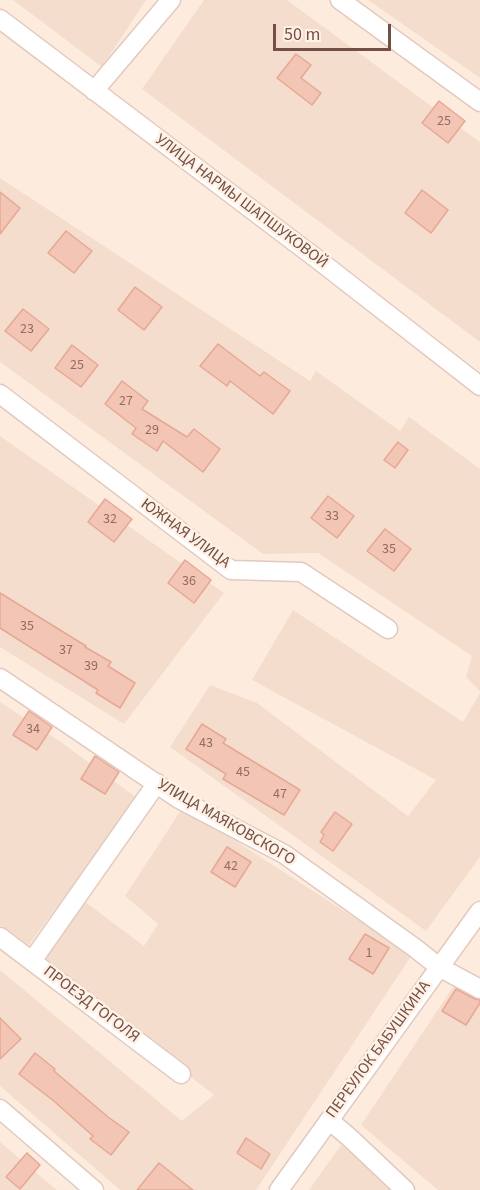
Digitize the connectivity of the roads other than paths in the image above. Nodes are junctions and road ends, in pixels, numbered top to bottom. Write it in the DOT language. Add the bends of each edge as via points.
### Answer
graph roads {
  1 [pos="171,0"];
  2 [pos="340,0"];
  3 [pos="0,19"];
  4 [pos="94,91"];
  5 [pos="480,102"];
  6 [pos="480,386"];
  7 [pos="0,394"];
  8 [pos="387,629"];
  9 [pos="0,678"];
  10 [pos="157,783"];
  11 [pos="480,911"];
  12 [pos="0,937"];
  13 [pos="32,961"];
  14 [pos="439,967"];
  15 [pos="480,990"];
  16 [pos="182,1074"];
  17 [pos="0,1108"];
  18 [pos="329,1120"];
  19 [pos="94,1190"];
  20 [pos="279,1190"];
  21 [pos="405,1190"];
  1 -- 4 [label="street"];
  2 -- 5 [label="street"];
  3 -- 4 [label="street, УЛИЦА НАРМЫ ШАПШУКОВОЙ"];
  4 -- 6 [label="street, УЛИЦА НАРМЫ ШАПШУКОВОЙ"];
  7 -- 8 [label="street, ЮЖНАЯ УЛИЦА" via="231,570 301,572"];
  9 -- 10 [label="street, УЛИЦА МАЯКОВСКОГО"];
  10 -- 13 [label="street"];
  10 -- 14 [label="street, УЛИЦА МАЯКОВСКОГО" via="179,799 284,854"];
  11 -- 14 [label="street, ПЕРЕУЛОК БАБУШКИНА"];
  12 -- 13 [label="street, ПРОЕЗД ГОГОЛЯ"];
  13 -- 16 [label="street, ПРОЕЗД ГОГОЛЯ"];
  14 -- 15 [label="street, УЛИЦА МАЯКОВСКОГО"];
  14 -- 18 [label="street, ПЕРЕУЛОК БАБУШКИНА"];
  17 -- 19 [label="street"];
  18 -- 20 [label="street, ПЕРЕУЛОК БАБУШКИНА"];
  18 -- 21 [label="street"];
}
